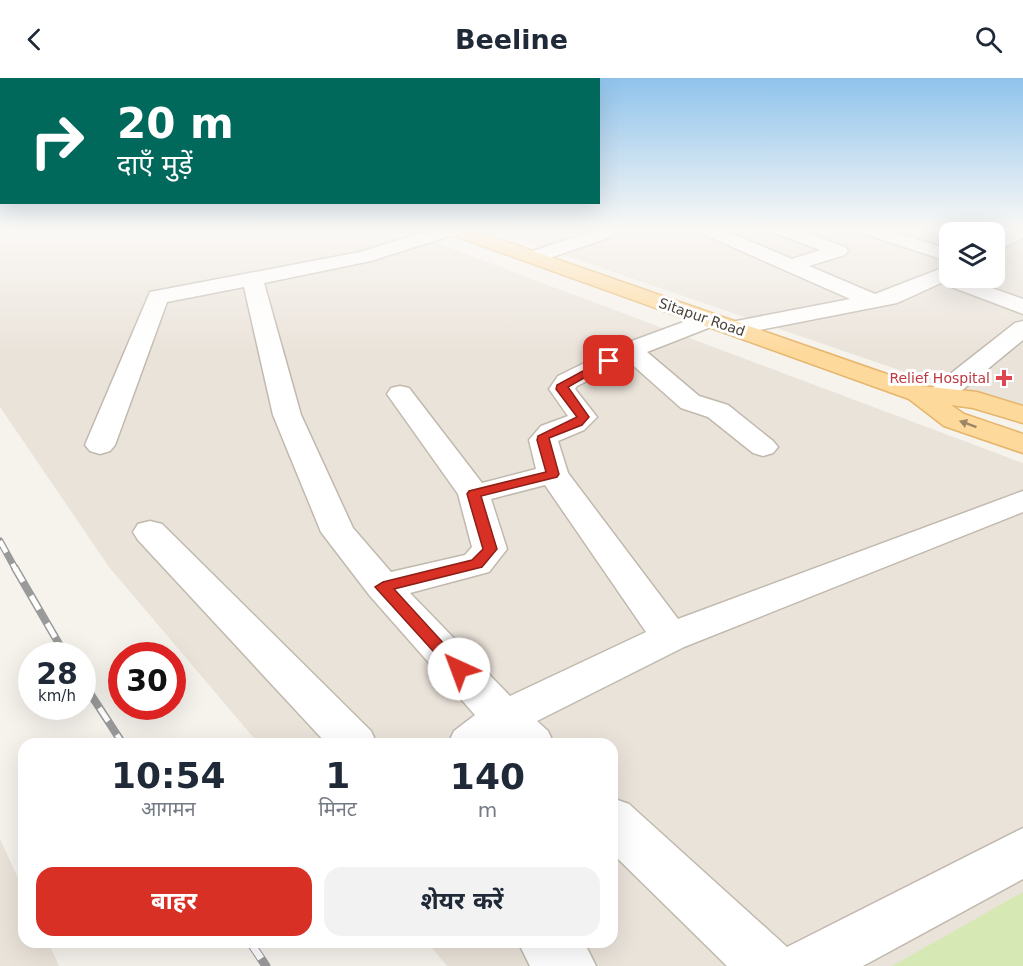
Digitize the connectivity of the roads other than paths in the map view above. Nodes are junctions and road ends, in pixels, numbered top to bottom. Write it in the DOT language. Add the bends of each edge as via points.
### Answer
graph roads {
  1 [pos="292,270"];
  2 [pos="572,270"];
  3 [pos="803,270"];
  4 [pos="939,272"];
  5 [pos="252,278"];
  6 [pos="987,288"];
  7 [pos="873,301"];
  8 [pos="1023,306"];
  9 [pos="721,324"];
  10 [pos="1019,337"];
  11 [pos="630,351"];
  12 [pos="400,394"];
  13 [pos="929,394"];
  14 [pos="1023,415"];
  15 [pos="1023,444"];
  16 [pos="100,445"];
  17 [pos="763,447"];
  18 [pos="553,474"];
  19 [pos="474,494"];
  20 [pos="1014,512"];
  21 [pos="150,532"];
  22 [pos="383,587"];
  23 [pos="670,637"];
  24 [pos="518,731"];
  25 [pos="349,738"];
  26 [pos="492,738"];
  27 [pos="618,826"];
  28 [pos="1023,852"];
  29 [pos="551,948"];
  30 [pos="568,966"];
  31 [pos="767,966"];
  32 [pos="807,966"];
  1 -- 5 [label="street"];
  2 -- 9 [label="main road, Sitapur Road"];
  3 -- 7 [label="street"];
  4 -- 7 [label="street" via="889,298"];
  5 -- 16 [label="street" via="158,297"];
  5 -- 22 [label="street" via="287,415 338,532"];
  6 -- 8 [label="street"];
  7 -- 9 [label="street"];
  9 -- 11 [label="street"];
  9 -- 13 [label="main road, Sitapur Road"];
  10 -- 13 [label="street"];
  11 -- 17 [label="street" via="690,402 718,411"];
  11 -- 18 [label="street" via="562,385 583,417 578,423 544,436"];
  12 -- 19 [label="street"];
  13 -- 14 [label="main road, Sitapur Road" via="976,399"];
  15 -- 13 [label="main road, Sitapur Road, one-way" via="954,420"];
  18 -- 19 [label="street"];
  18 -- 23 [label="street"];
  19 -- 22 [label="street" via="490,549 485,556 477,564"];
  20 -- 23 [label="street"];
  21 -- 25 [label="street"];
  22 -- 24 [label="street"];
  23 -- 24 [label="street"];
  24 -- 26 [label="street"];
  27 -- 31 [label="street"];
  28 -- 32 [label="street"];
  29 -- 30 [label="street"];
}
